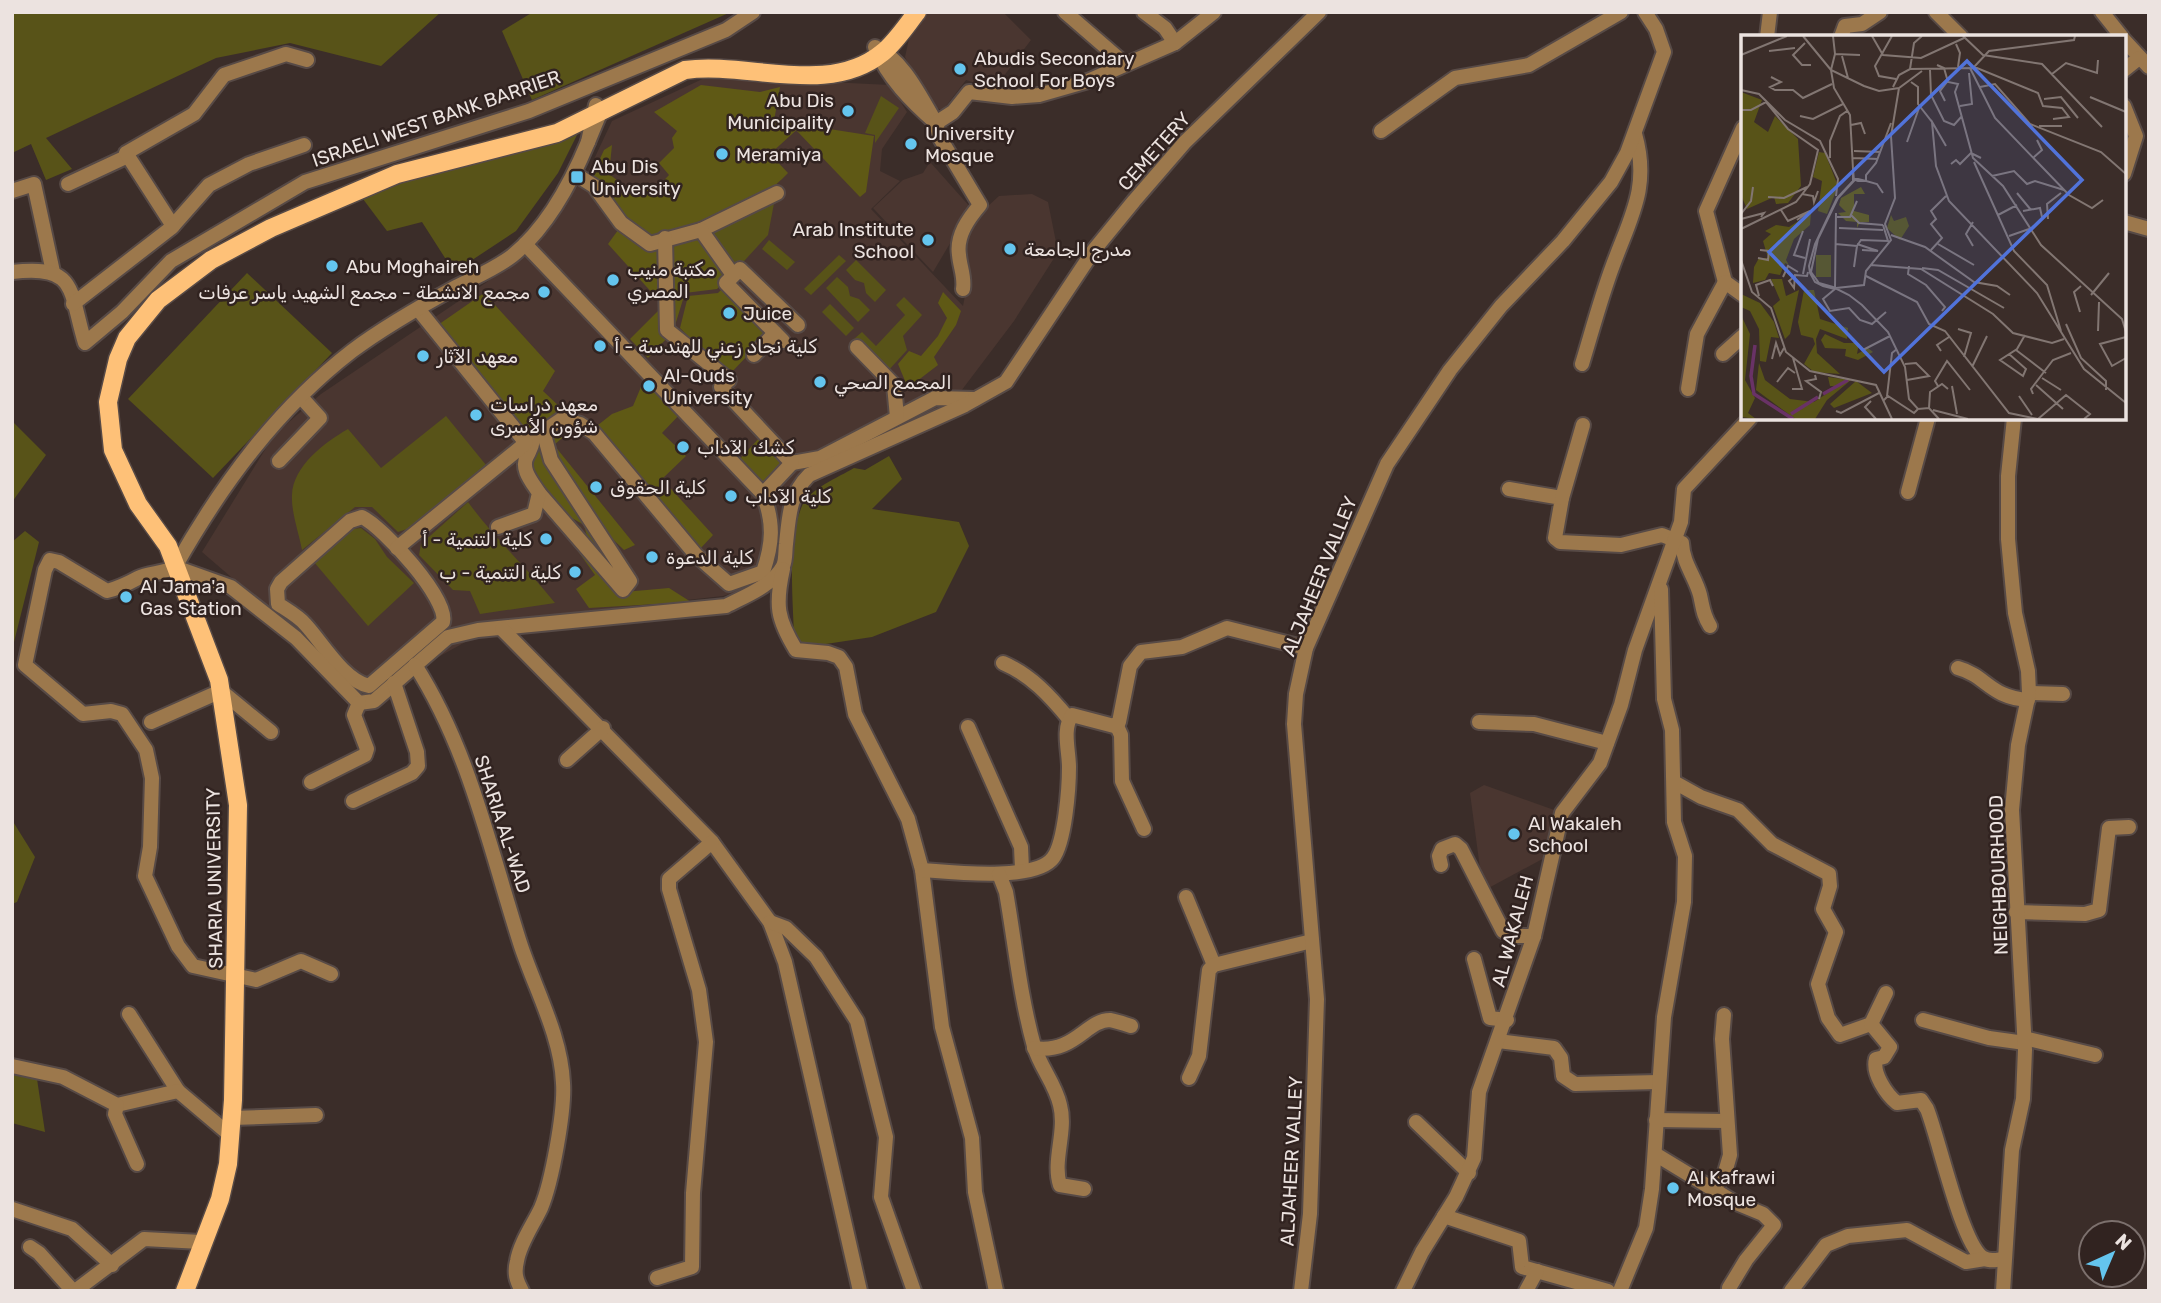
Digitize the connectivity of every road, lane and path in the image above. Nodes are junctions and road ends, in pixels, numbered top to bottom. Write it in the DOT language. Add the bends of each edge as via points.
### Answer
graph roads {
  1 [pos="753,12"];
  2 [pos="907,12"];
  3 [pos="917,12"];
  4 [pos="1065,12"];
  5 [pos="1144,12"];
  6 [pos="1214,12"];
  7 [pos="1319,12"];
  8 [pos="1621,12"];
  9 [pos="1645,12"];
  10 [pos="1770,12"];
  11 [pos="1881,12"];
  12 [pos="1936,12"];
  13 [pos="2102,12"];
  14 [pos="1767,35"];
  15 [pos="1842,35"];
  16 [pos="1959,35"];
  17 [pos="2121,35"];
  18 [pos="2126,41"];
  19 [pos="1175,43"];
  20 [pos="879,51"];
  21 [pos="307,60"];
  22 [pos="2144,62"];
  23 [pos="1125,64"];
  24 [pos="2126,68"];
  25 [pos="2126,111"];
  26 [pos="596,112"];
  27 [pos="936,123"];
  28 [pos="1381,131"];
  29 [pos="1741,132"];
  30 [pos="1635,134"];
  31 [pos="304,145"];
  32 [pos="128,156"];
  33 [pos="2126,168"];
  34 [pos="575,174"];
  35 [pos="68,184"];
  36 [pos="12,191"];
  37 [pos="777,193"];
  38 [pos="2126,223"];
  39 [pos="173,226"];
  40 [pos="2149,229"];
  41 [pos="701,230"];
  42 [pos="665,238"];
  43 [pos="525,244"];
  44 [pos="12,272"];
  45 [pos="53,272"];
  46 [pos="733,275"];
  47 [pos="1725,282"];
  48 [pos="963,289"];
  49 [pos="1741,294"];
  50 [pos="73,304"];
  51 [pos="418,309"];
  52 [pos="798,325"];
  53 [pos="1741,338"];
  54 [pos="857,347"];
  55 [pos="1723,354"];
  56 [pos="754,355"];
  57 [pos="1582,364"];
  58 [pos="1688,389"];
  59 [pos="301,397"];
  60 [pos="976,399"];
  61 [pos="897,417"];
  62 [pos="1748,420"];
  63 [pos="1925,420"];
  64 [pos="2014,420"];
  65 [pos="1583,425"];
  66 [pos="534,437"];
  67 [pos="279,461"];
  68 [pos="792,463"];
  69 [pos="1509,489"];
  70 [pos="1908,492"];
  71 [pos="539,493"];
  72 [pos="763,494"];
  73 [pos="1562,498"];
  74 [pos="498,527"];
  75 [pos="1676,538"];
  76 [pos="397,548"];
  77 [pos="784,565"];
  78 [pos="176,567"];
  79 [pos="1661,580"];
  80 [pos="1710,626"];
  81 [pos="502,629"];
  82 [pos="1306,648"];
  83 [pos="1003,663"];
  84 [pos="415,665"];
  85 [pos="1958,668"];
  86 [pos="394,683"];
  87 [pos="221,691"];
  88 [pos="2063,694"];
  89 [pos="2028,697"];
  90 [pos="359,703"];
  91 [pos="1069,719"];
  92 [pos="151,722"];
  93 [pos="1479,722"];
  94 [pos="1116,724"];
  95 [pos="968,727"];
  96 [pos="603,728"];
  97 [pos="271,733"];
  98 [pos="1607,743"];
  99 [pos="567,760"];
  100 [pos="311,782"];
  101 [pos="1674,782"];
  102 [pos="353,801"];
  103 [pos="2129,827"];
  104 [pos="1144,830"];
  105 [pos="712,842"];
  106 [pos="1441,865"];
  107 [pos="1022,869"];
  108 [pos="922,870"];
  109 [pos="999,874"];
  110 [pos="1185,897"];
  111 [pos="2016,912"];
  112 [pos="770,922"];
  113 [pos="1534,936"];
  114 [pos="1312,941"];
  115 [pos="1474,959"];
  116 [pos="1214,965"];
  117 [pos="331,974"];
  118 [pos="236,976"];
  119 [pos="1886,993"];
  120 [pos="130,1014"];
  121 [pos="1724,1016"];
  122 [pos="1507,1020"];
  123 [pos="1923,1020"];
  124 [pos="1871,1024"];
  125 [pos="1131,1026"];
  126 [pos="1497,1041"];
  127 [pos="2024,1041"];
  128 [pos="1034,1048"];
  129 [pos="2095,1055"];
  130 [pos="12,1066"];
  131 [pos="1189,1078"];
  132 [pos="1658,1082"];
  133 [pos="178,1091"];
  134 [pos="117,1105"];
  135 [pos="316,1115"];
  136 [pos="1656,1120"];
  137 [pos="1726,1121"];
  138 [pos="1416,1122"];
  139 [pos="231,1126"];
  140 [pos="1655,1154"];
  141 [pos="137,1164"];
  142 [pos="1469,1173"];
  143 [pos="1084,1189"];
  144 [pos="1713,1189"];
  145 [pos="12,1209"];
  146 [pos="1444,1216"];
  147 [pos="201,1242"];
  148 [pos="30,1247"];
  149 [pos="1985,1259"];
  150 [pos="2003,1259"];
  151 [pos="112,1265"];
  152 [pos="1537,1271"];
  153 [pos="657,1278"];
  154 [pos="1729,1288"];
  155 [pos="74,1291"];
  156 [pos="185,1291"];
  157 [pos="522,1291"];
  158 [pos="860,1291"];
  159 [pos="914,1291"];
  160 [pos="996,1291"];
  161 [pos="1301,1291"];
  162 [pos="1403,1291"];
  163 [pos="1526,1291"];
  164 [pos="1608,1291"];
  165 [pos="1620,1291"];
  166 [pos="1791,1291"];
  167 [pos="2003,1291"];
  1 -- 50 [label="street, ISRAELI WEST BANK BARRIER" via="726,30 529,111 305,182 171,261 85,343"];
  2 -- 20 [label="main road"];
  3 -- 20 [label="main road"];
  4 -- 23 [label="street"];
  5 -- 19 [label="street"];
  6 -- 19 [label="street"];
  7 -- 60 [label="street, CEMETERY" via="1185,142 1094,250 1006,382"];
  8 -- 28 [label="street" via="1529,65 1455,78"];
  9 -- 30 [label="street, ALJAHEER VALLEY" via="1664,52"];
  10 -- 14 [label="street"];
  11 -- 15 [label="street" via="1862,24 1845,26"];
  12 -- 16 [label="street"];
  13 -- 17 [label="street"];
  18 -- 22 [label="street"];
  19 -- 23 [label="street"];
  20 -- 26 [label="main road" via="866,63 811,75 705,67 685,70"];
  20 -- 27 [label="street" via="896,83"];
  21 -- 32 [label="street" via="286,54 224,75 194,114 126,153"];
  22 -- 24 [label="street"];
  23 -- 27 [label="street" via="1088,82 1040,95 970,92 953,113"];
  25 -- 33 [label="street" via="2136,135"];
  26 -- 34 [label="street"];
  26 -- 78 [label="main road, SHARIA UNIVERSITY" via="377,171 305,202 189,266 151,294 123,324 101,382 100,417 106,450 119,488"];
  27 -- 48 [label="street" via="940,138 980,205 961,236 958,251"];
  29 -- 47 [label="street" via="1706,211"];
  30 -- 57 [label="street" via="1642,157 1636,212 1614,262"];
  30 -- 82 [label="street, ALJAHEER VALLEY" via="1611,182 1563,242 1501,306 1413,423 1387,464"];
  31 -- 39 [label="street" via="249,164 209,185"];
  32 -- 35 [label="street"];
  32 -- 39 [label="street"];
  34 -- 42 [label="street" via="594,186 621,223 650,244"];
  34 -- 43 [label="street"];
  36 -- 45 [label="street" via="34,184"];
  37 -- 41 [label="street"];
  38 -- 40 [label="street"];
  39 -- 50 [label="street"];
  41 -- 42 [label="street"];
  41 -- 46 [label="street"];
  42 -- 68 [label="street" via="667,330 729,380 721,387"];
  43 -- 51 [label="street" via="494,268"];
  43 -- 72 [label="street"];
  44 -- 45 [label="street"];
  45 -- 50 [label="street" via="68,284"];
  46 -- 52 [label="street" via="740,269"];
  46 -- 56 [label="street" via="726,283 779,337"];
  47 -- 49 [label="street"];
  47 -- 58 [label="street" via="1698,334"];
  51 -- 59 [label="street" via="354,350"];
  51 -- 66 [label="street"];
  53 -- 55 [label="street"];
  54 -- 61 [label="street" via="894,386"];
  59 -- 67 [label="street" via="320,418"];
  59 -- 78 [label="street" via="236,469"];
  60 -- 61 [label="street" via="935,398"];
  60 -- 77 [label="street, CEMETERY" via="809,474 795,489 789,507"];
  61 -- 68 [label="street" via="820,458"];
  62 -- 75 [label="street, AL WAKALEH" via="1684,489"];
  63 -- 70 [label="street"];
  64 -- 89 [label="street, NEIGHBOURHOOD" via="2008,539"];
  65 -- 73 [label="street"];
  66 -- 71 [label="street" via="525,469"];
  66 -- 71 [label="street" via="631,581 623,590"];
  66 -- 72 [label="street" via="562,419 594,433 696,555 729,584 763,572 772,546 772,516"];
  66 -- 76 [label="street"];
  68 -- 72 [label="street"];
  69 -- 73 [label="street"];
  71 -- 74 [label="street" via="534,514"];
  73 -- 75 [label="street" via="1555,538 1560,542 1621,545 1662,534"];
  75 -- 79 [label="street, AL WAKALEH"];
  75 -- 80 [label="street" via="1682,543 1688,572"];
  76 -- 76 [label="street" via="371,522 356,518 277,589 278,604 303,621 360,684 369,686 443,622 441,602"];
  77 -- 81 [label="street" via="754,592 726,606"];
  77 -- 108 [label="street, CEMETERY" via="776,600 783,629 796,650 828,653 839,657 846,667 855,713 908,819"];
  78 -- 87 [label="main road, SHARIA UNIVERSITY"];
  78 -- 90 [label="street" via="231,587 296,639"];
  78 -- 118 [label="street" via="107,591 50,560 25,665 83,714 122,714 146,750 152,779 145,876 178,946 193,966"];
  79 -- 98 [label="street, AL WAKALEH"];
  79 -- 101 [label="street" via="1664,699 1672,730"];
  81 -- 84 [label="street" via="448,637"];
  81 -- 96 [label="street"];
  82 -- 94 [label="street" via="1227,628 1182,647 1141,652 1130,666"];
  82 -- 114 [label="street, ALJAHEER VALLEY" via="1294,724"];
  83 -- 91 [label="street" via="1036,683"];
  84 -- 86 [label="street"];
  84 -- 157 [label="street, SHARIA AL-WAD" via="437,699 465,764 561,1058 564,1087 542,1204 517,1259 515,1278"];
  85 -- 89 [label="street" via="1971,671 1994,692"];
  86 -- 90 [label="street" via="374,701"];
  86 -- 102 [label="street" via="418,752 418,766"];
  87 -- 92 [label="street"];
  87 -- 97 [label="street"];
  87 -- 118 [label="main road, SHARIA UNIVERSITY" via="238,805"];
  88 -- 89 [label="street"];
  89 -- 111 [label="street, NEIGHBOURHOOD" via="2012,810"];
  90 -- 100 [label="street" via="354,715 368,749 365,755"];
  91 -- 94 [label="street" via="1072,715"];
  91 -- 107 [label="street" via="1069,769 1059,846 1052,860"];
  93 -- 98 [label="street" via="1534,724"];
  94 -- 104 [label="street" via="1121,735 1122,781"];
  95 -- 107 [label="street" via="1021,847"];
  96 -- 99 [label="street"];
  96 -- 105 [label="street"];
  98 -- 113 [label="street, AL WAKALEH" via="1600,764 1562,813"];
  101 -- 124 [label="street" via="1738,810 1772,844 1829,874 1824,909 1836,932 1818,984 1821,995 1828,1018 1840,1035"];
  101 -- 132 [label="street" via="1674,822 1685,856 1684,902"];
  103 -- 111 [label="street" via="2109,828 2099,910 2085,914"];
  105 -- 112 [label="street"];
  105 -- 153 [label="street" via="669,879 699,989 706,1042 692,1267"];
  106 -- 113 [label="street" via="1442,849 1455,844 1503,931"];
  107 -- 109 [label="street"];
  108 -- 109 [label="street"];
  108 -- 160 [label="street" via="942,1027 972,1138 975,1192"];
  109 -- 128 [label="street"];
  110 -- 116 [label="street"];
  111 -- 127 [label="street, NEIGHBOURHOOD"];
  112 -- 158 [label="street" via="785,962"];
  112 -- 159 [label="street" via="786,928 816,957 857,1021 886,1137 881,1197"];
  113 -- 122 [label="street, AL WAKALEH"];
  114 -- 116 [label="street"];
  114 -- 161 [label="street, ALJAHEER VALLEY" via="1317,999 1315,1110"];
  115 -- 122 [label="street" via="1490,1018"];
  116 -- 131 [label="street" via="1209,970 1199,1056"];
  117 -- 118 [label="street" via="301,961 256,981"];
  118 -- 139 [label="main road, SHARIA UNIVERSITY"];
  119 -- 124 [label="street"];
  120 -- 133 [label="street"];
  121 -- 137 [label="street"];
  122 -- 126 [label="street, AL WAKALEH"];
  123 -- 127 [label="street" via="1989,1038"];
  124 -- 149 [label="street" via="1890,1047 1884,1057 1876,1059 1876,1073 1897,1103 1920,1100 1927,1109 1960,1214"];
  125 -- 128 [label="street" via="1110,1020 1049,1050"];
  126 -- 132 [label="street" via="1554,1048 1561,1058 1563,1076 1575,1084"];
  126 -- 142 [label="street, AL WAKALEH" via="1479,1092"];
  127 -- 129 [label="street"];
  127 -- 150 [label="street, NEIGHBOURHOOD" via="2023,1099 2012,1150"];
  128 -- 143 [label="street" via="1061,1108 1060,1185"];
  130 -- 134 [label="street" via="62,1077"];
  132 -- 136 [label="street"];
  133 -- 134 [label="street"];
  133 -- 139 [label="street"];
  134 -- 141 [label="street" via="115,1114"];
  135 -- 139 [label="street"];
  136 -- 137 [label="street"];
  136 -- 140 [label="street"];
  137 -- 144 [label="street" via="1730,1155 1724,1176"];
  138 -- 142 [label="street"];
  139 -- 147 [label="main road, SHARIA UNIVERSITY" via="220,1199"];
  140 -- 144 [label="street"];
  140 -- 165 [label="street" via="1646,1228"];
  142 -- 146 [label="street, AL WAKALEH"];
  144 -- 154 [label="street" via="1763,1214 1773,1225"];
  145 -- 151 [label="street" via="72,1229"];
  146 -- 152 [label="street" via="1520,1241 1522,1267"];
  146 -- 162 [label="street, AL WAKALEH"];
  147 -- 151 [label="street" via="144,1239"];
  147 -- 156 [label="main road, SHARIA UNIVERSITY"];
  148 -- 155 [label="street"];
  149 -- 150 [label="street"];
  149 -- 166 [label="street" via="1966,1262 1907,1230 1849,1236 1825,1245"];
  150 -- 167 [label="street, NEIGHBOURHOOD"];
  151 -- 155 [label="street"];
  152 -- 163 [label="street"];
  152 -- 164 [label="street"];
}
